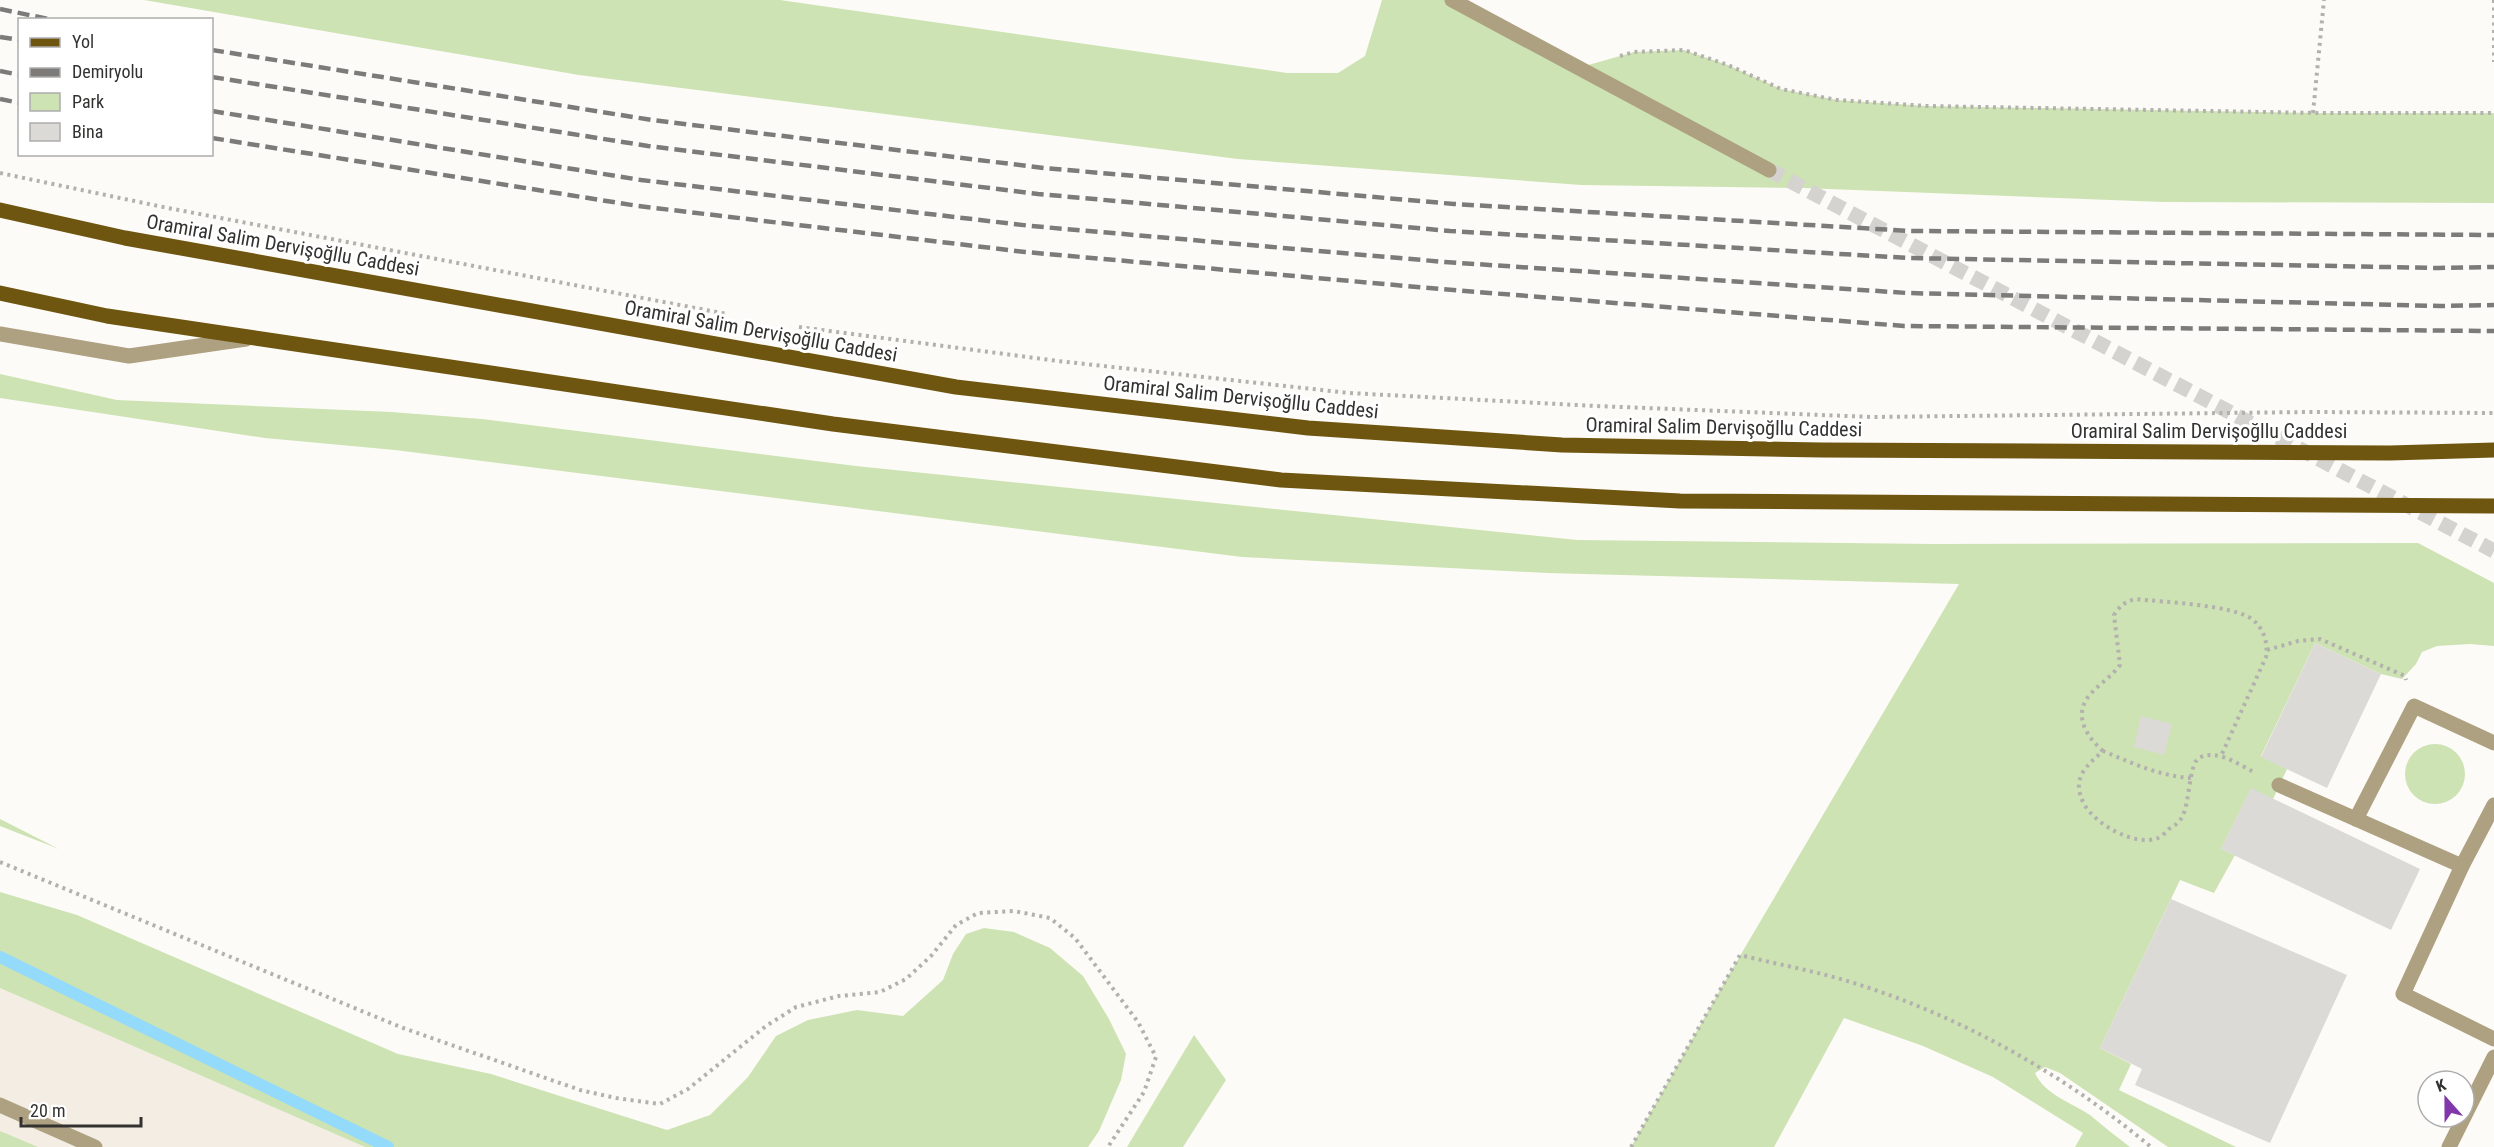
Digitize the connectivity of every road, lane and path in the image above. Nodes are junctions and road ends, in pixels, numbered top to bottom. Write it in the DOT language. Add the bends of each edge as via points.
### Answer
graph roads {
  1 [pos="1452,0"];
  2 [pos="2325,0"];
  3 [pos="2494,0"];
  4 [pos="2494,62"];
  5 [pos="1578,68"];
  6 [pos="2313,112"];
  7 [pos="2494,113"];
  8 [pos="1770,170"];
  9 [pos="0,173"];
  10 [pos="0,210"];
  11 [pos="0,293"];
  12 [pos="728,314"];
  13 [pos="797,327"];
  14 [pos="0,334"];
  15 [pos="252,338"];
  16 [pos="2494,413"];
  17 [pos="2494,450"];
  18 [pos="2494,506"];
  19 [pos="2267,650"];
  20 [pos="2405,676"];
  21 [pos="2494,744"];
  22 [pos="2103,751"];
  23 [pos="2221,756"];
  24 [pos="2191,778"];
  25 [pos="2279,785"];
  26 [pos="2493,808"];
  27 [pos="2356,819"];
  28 [pos="0,862"];
  29 [pos="2462,866"];
  30 [pos="2494,1039"];
  31 [pos="2494,1057"];
  32 [pos="0,1105"];
  33 [pos="95,1147"];
  34 [pos="1108,1147"];
  35 [pos="1631,1147"];
  36 [pos="2151,1147"];
  37 [pos="2449,1147"];
  1 -- 5 [label="street"];
  2 -- 6 [label="path"];
  3 -- 4 [label="path"];
  5 -- 6 [label="path" via="1634,52 1684,50 1781,89 1837,100 1927,106"];
  5 -- 8 [label="street"];
  6 -- 7 [label="path"];
  9 -- 12 [label="path"];
  10 -- 17 [label="main road, Oramiral Salim Dervişoğllu Caddesi" via="125,238 956,387 1308,428 1562,445 1822,450"];
  11 -- 15 [label="main road" via="107,316"];
  13 -- 16 [label="path" via="1349,393 1584,406 1872,417"];
  14 -- 15 [label="street" via="129,356"];
  15 -- 18 [label="main road" via="832,424 1281,480 1680,501"];
  19 -- 20 [label="path" via="2320,639"];
  19 -- 22 [label="path" via="2263,631 2235,611 2129,600 2114,615 2120,665 2086,699 2082,711 2087,734"];
  19 -- 23 [label="path"];
  21 -- 27 [label="street" via="2414,706"];
  22 -- 24 [label="path" via="2152,772"];
  22 -- 24 [label="path" via="2081,771 2077,784 2082,800 2089,814 2106,828 2130,837 2158,837 2181,820 2189,804"];
  23 -- 24 [label="path" via="2198,758"];
  23 -- 25 [label="path"];
  25 -- 27 [label="street"];
  26 -- 29 [label="street"];
  27 -- 29 [label="street"];
  28 -- 34 [label="path" via="403,1028 580,1090 660,1104 688,1089 766,1026 796,1007 839,996 880,992 906,979 956,925 978,913 1014,911 1050,918 1075,938 1138,1022 1156,1057 1144,1092"];
  29 -- 30 [label="street" via="2403,994"];
  31 -- 37 [label="street"];
  32 -- 33 [label="street"];
  35 -- 36 [label="path" via="1740,955 1859,984 1919,1006 2026,1060 2119,1120"];
}
